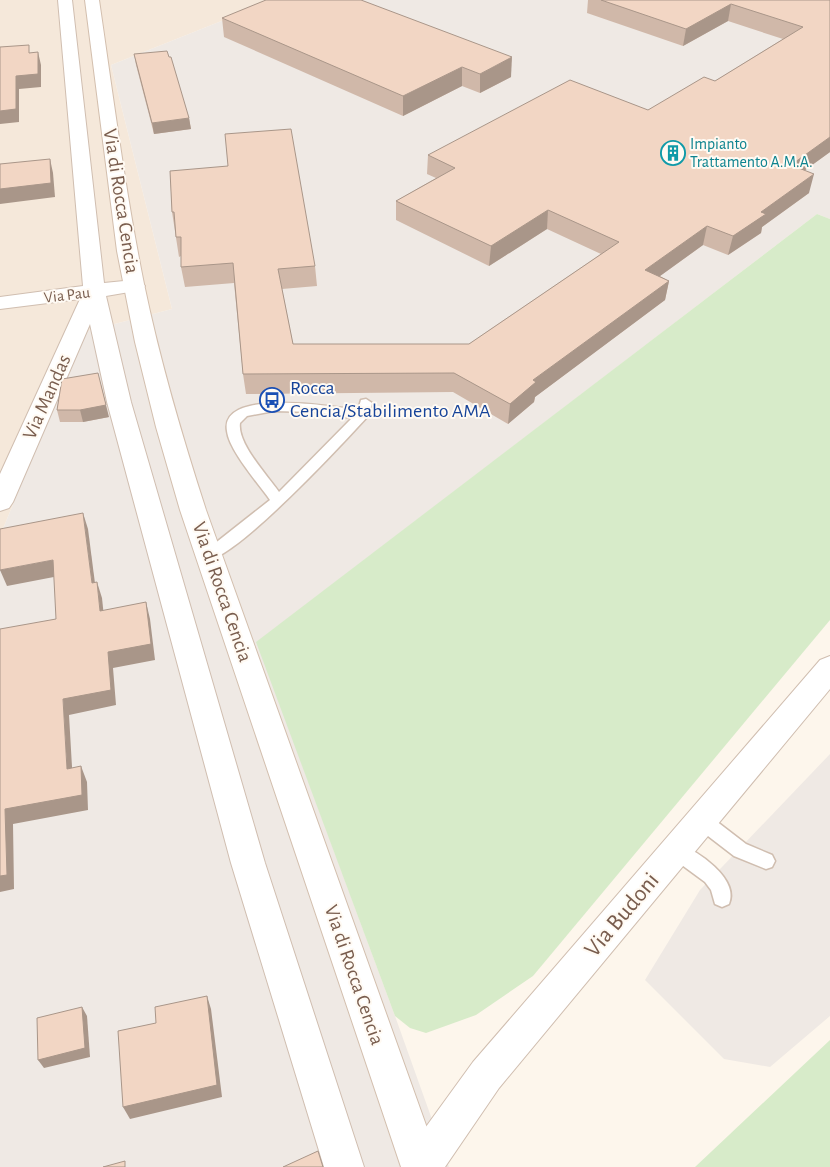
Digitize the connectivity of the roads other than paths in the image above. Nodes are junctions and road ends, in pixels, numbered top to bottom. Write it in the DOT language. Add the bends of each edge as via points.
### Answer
graph roads {
  1 [pos="65,0"];
  2 [pos="92,0"];
  3 [pos="114,166"];
  4 [pos="82,170"];
  5 [pos="134,286"];
  6 [pos="94,291"];
  7 [pos="0,303"];
  8 [pos="278,501"];
  9 [pos="0,502"];
  10 [pos="209,556"];
  11 [pos="830,668"];
  12 [pos="701,820"];
  13 [pos="677,851"];
  14 [pos="766,861"];
  15 [pos="722,898"];
  16 [pos="344,1167"];
  17 [pos="421,1167"];
  1 -- 4 [label="street, Via di Rocca Cencia"];
  2 -- 3 [label="street, Via di Rocca Cencia"];
  3 -- 4 [label="street"];
  3 -- 5 [label="street, Via di Rocca Cencia"];
  4 -- 6 [label="street, Via di Rocca Cencia"];
  5 -- 6 [label="street, Via Pau"];
  5 -- 10 [label="street, Via di Rocca Cencia" via="170,436"];
  6 -- 7 [label="street, Via Pau"];
  6 -- 9 [label="street, Via Mandas"];
  6 -- 16 [label="street, Via di Rocca Cencia" via="146,504 248,863"];
  8 -- 8 [label="lane" via="321,461 363,409 269,407 237,417 233,423 237,442"];
  8 -- 10 [label="lane"];
  10 -- 17 [label="street, Via di Rocca Cencia"];
  11 -- 12 [label="street, Via Budoni"];
  12 -- 13 [label="street, Via Budoni"];
  12 -- 14 [label="lane" via="740,850"];
  13 -- 15 [label="lane" via="716,878"];
  13 -- 17 [label="street, Via Budoni" via="486,1075"];
}
